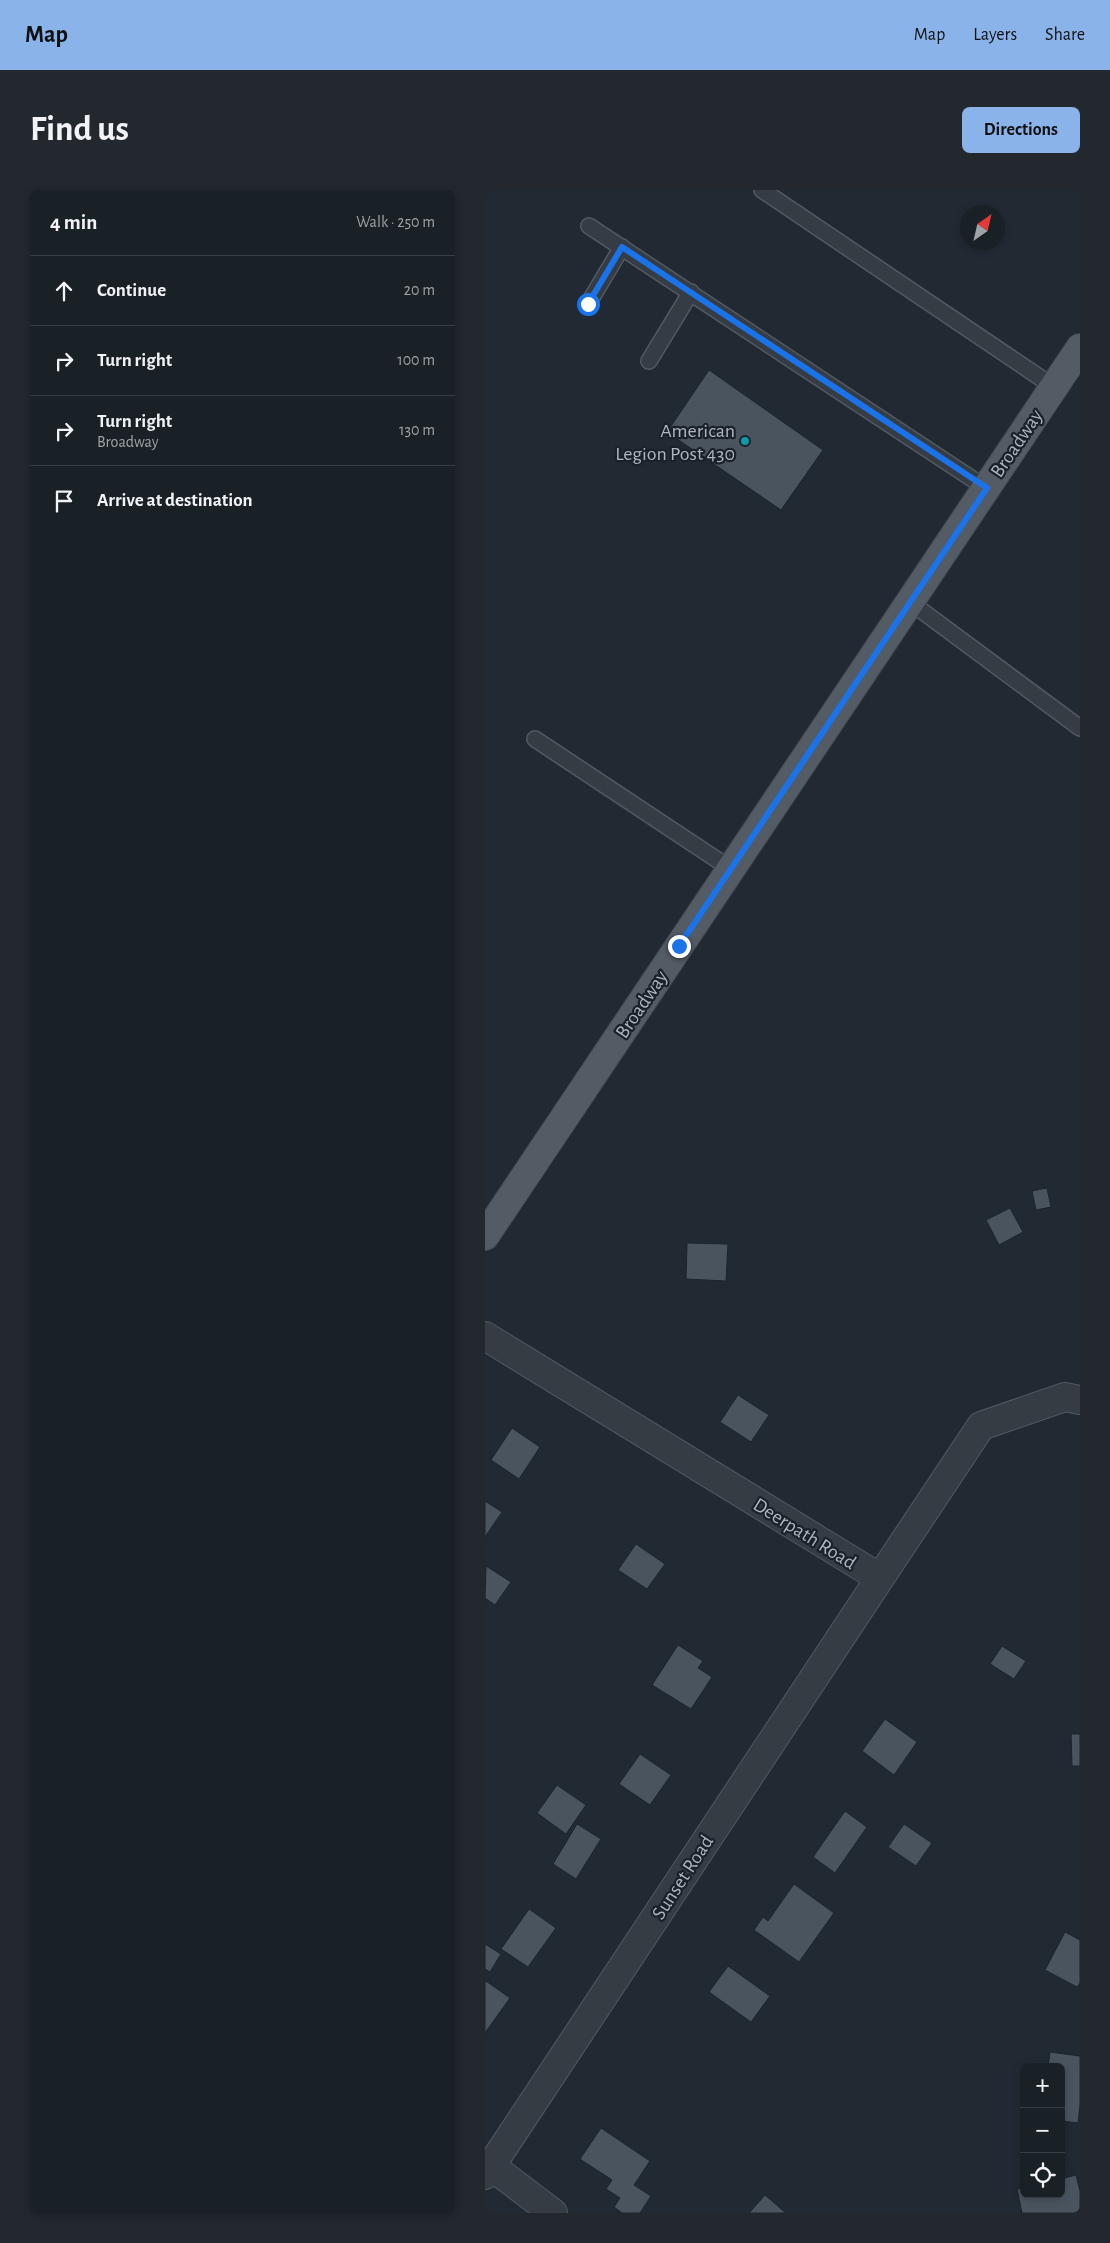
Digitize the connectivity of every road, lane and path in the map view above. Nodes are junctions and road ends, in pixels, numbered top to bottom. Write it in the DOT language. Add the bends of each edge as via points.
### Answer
graph roads {
  1 [pos="761,190"];
  2 [pos="589,226"];
  3 [pos="622,247"];
  4 [pos="691,292"];
  5 [pos="588,304"];
  6 [pos="1078,355"];
  7 [pos="649,361"];
  8 [pos="1054,387"];
  9 [pos="987,488"];
  10 [pos="910,602"];
  11 [pos="1080,728"];
  12 [pos="535,739"];
  13 [pos="731,870"];
  14 [pos="485,1236"];
  15 [pos="485,1336"];
  16 [pos="1080,1400"];
  17 [pos="880,1578"];
  18 [pos="488,2170"];
  19 [pos="553,2213"];
  1 -- 8 [label="lane"];
  2 -- 3 [label="lane"];
  3 -- 4 [label="lane"];
  3 -- 5 [label="lane"];
  4 -- 7 [label="lane"];
  4 -- 9 [label="lane"];
  6 -- 8 [label="main road, Broadway"];
  8 -- 9 [label="main road, Broadway"];
  9 -- 10 [label="main road, Broadway"];
  10 -- 11 [label="lane"];
  10 -- 13 [label="main road, Broadway"];
  12 -- 13 [label="lane"];
  13 -- 14 [label="main road, Broadway"];
  15 -- 17 [label="street, Deerpath Road"];
  16 -- 17 [label="street, Deerpath Road" via="1065,1397 981,1426"];
  17 -- 18 [label="street, Sunset Road"];
  18 -- 19 [label="street"];
}
